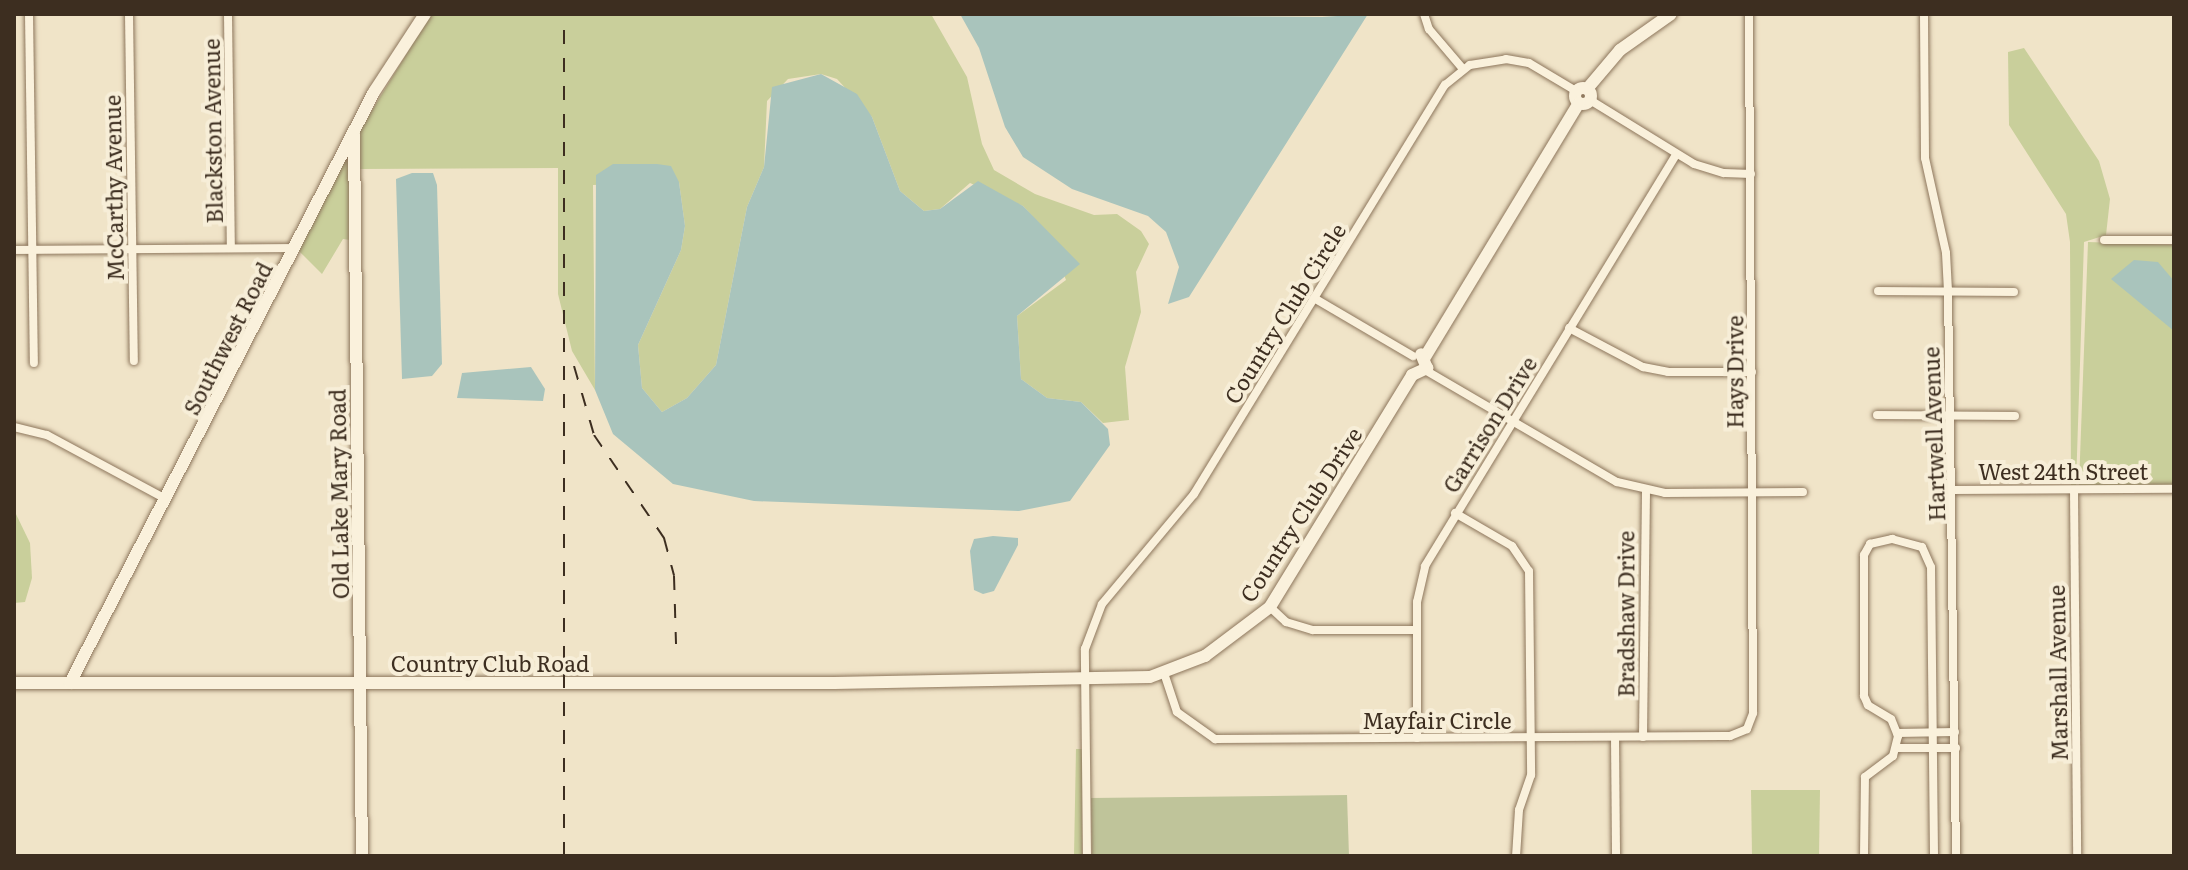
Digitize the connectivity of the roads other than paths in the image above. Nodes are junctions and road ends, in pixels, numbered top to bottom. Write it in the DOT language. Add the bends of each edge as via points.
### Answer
graph roads {
  1 [pos="29,14"];
  2 [pos="129,14"];
  3 [pos="228,14"];
  4 [pos="425,14"];
  5 [pos="1424,14"];
  6 [pos="1671,14"];
  7 [pos="1749,14"];
  8 [pos="1924,14"];
  9 [pos="1463,69"];
  10 [pos="1583,96"];
  11 [pos="354,131"];
  12 [pos="1676,154"];
  13 [pos="1751,174"];
  14 [pos="2104,240"];
  15 [pos="2174,240"];
  16 [pos="231,248"];
  17 [pos="295,248"];
  18 [pos="132,249"];
  19 [pos="14,250"];
  20 [pos="33,250"];
  21 [pos="1948,290"];
  22 [pos="1878,291"];
  23 [pos="2014,292"];
  24 [pos="1314,298"];
  25 [pos="1569,328"];
  26 [pos="134,361"];
  27 [pos="34,363"];
  28 [pos="1419,363"];
  29 [pos="1752,372"];
  30 [pos="1877,415"];
  31 [pos="1948,415"];
  32 [pos="2015,416"];
  33 [pos="1512,420"];
  34 [pos="14,427"];
  35 [pos="2174,489"];
  36 [pos="1646,490"];
  37 [pos="1951,490"];
  38 [pos="2074,490"];
  39 [pos="1803,492"];
  40 [pos="1752,493"];
  41 [pos="166,499"];
  42 [pos="1455,513"];
  43 [pos="1270,607"];
  44 [pos="1416,630"];
  45 [pos="1164,673"];
  46 [pos="1086,681"];
  47 [pos="966,682"];
  48 [pos="14,683"];
  49 [pos="70,683"];
  50 [pos="361,684"];
  51 [pos="1747,729"];
  52 [pos="1955,732"];
  53 [pos="1897,733"];
  54 [pos="1932,733"];
  55 [pos="1615,737"];
  56 [pos="1643,737"];
  57 [pos="1417,738"];
  58 [pos="1531,738"];
  59 [pos="1897,748"];
  60 [pos="1932,748"];
  61 [pos="1956,748"];
  62 [pos="362,856"];
  63 [pos="1087,856"];
  64 [pos="1516,856"];
  65 [pos="1616,856"];
  66 [pos="1864,856"];
  67 [pos="1934,856"];
  68 [pos="1956,856"];
  69 [pos="2077,856"];
  1 -- 20 [label="street"];
  2 -- 18 [label="street, McCarthy Avenue"];
  3 -- 16 [label="street, Blackston Avenue"];
  4 -- 11 [label="street, Southwest Road"];
  5 -- 9 [label="street" via="1429,29"];
  6 -- 10 [label="street, Country Club Drive" via="1620,50"];
  7 -- 13 [label="street, Hays Drive"];
  8 -- 21 [label="street, Hartwell Avenue" via="1925,158 1946,253"];
  9 -- 10 [label="street" via="1487,61 1529,63"];
  9 -- 24 [label="street, Country Club Circle" via="1445,85"];
  10 -- 12 [label="street"];
  10 -- 28 [label="street, Country Club Drive"];
  11 -- 17 [label="street, Southwest Road"];
  11 -- 50 [label="street, Old Lake Mary Road"];
  12 -- 13 [label="street" via="1709,170"];
  12 -- 25 [label="street, Garrison Drive"];
  13 -- 29 [label="street, Hays Drive"];
  14 -- 15 [label="street"];
  16 -- 17 [label="street"];
  16 -- 18 [label="street"];
  17 -- 41 [label="street, Southwest Road"];
  18 -- 20 [label="street"];
  18 -- 26 [label="street, McCarthy Avenue"];
  19 -- 20 [label="street"];
  20 -- 27 [label="street"];
  21 -- 22 [label="street"];
  21 -- 23 [label="street"];
  21 -- 31 [label="street, Hartwell Avenue"];
  24 -- 28 [label="street"];
  24 -- 46 [label="street, Country Club Circle" via="1194,494 1102,604 1085,649"];
  25 -- 29 [label="street" via="1643,367"];
  25 -- 33 [label="street, Garrison Drive"];
  28 -- 33 [label="street"];
  28 -- 43 [label="street, Country Club Drive"];
  29 -- 40 [label="street, Hays Drive"];
  30 -- 31 [label="street"];
  31 -- 32 [label="street"];
  31 -- 37 [label="street, Hartwell Avenue"];
  33 -- 36 [label="street" via="1591,468"];
  33 -- 42 [label="street, Garrison Drive"];
  34 -- 41 [label="street" via="47,435"];
  35 -- 38 [label="street, West 24th Street"];
  36 -- 40 [label="street"];
  36 -- 56 [label="street, Bradshaw Drive"];
  37 -- 38 [label="street, West 24th Street"];
  37 -- 52 [label="street, Hartwell Avenue"];
  38 -- 69 [label="street, Marshall Avenue"];
  39 -- 40 [label="street"];
  40 -- 51 [label="street, Hays Drive" via="1753,713"];
  41 -- 49 [label="street, Southwest Road"];
  42 -- 44 [label="street, Garrison Drive" via="1425,566"];
  42 -- 58 [label="street" via="1512,546 1529,571"];
  43 -- 44 [label="street" via="1286,622 1313,630"];
  43 -- 45 [label="street, Country Club Drive" via="1228,642"];
  44 -- 57 [label="street, Garrison Drive"];
  45 -- 46 [label="street, Country Club Drive"];
  45 -- 57 [label="street, Mayfair Circle" via="1177,712 1215,739"];
  46 -- 47 [label="street, Country Club Drive"];
  46 -- 63 [label="street, Country Club Circle"];
  47 -- 50 [label="street, Country Club Road"];
  48 -- 49 [label="street, Country Club Road"];
  49 -- 50 [label="street, Country Club Road"];
  50 -- 62 [label="street, Old Lake Mary Road"];
  51 -- 56 [label="street, Mayfair Circle" via="1730,736"];
  52 -- 54 [label="street"];
  52 -- 61 [label="street, Hartwell Avenue"];
  53 -- 54 [label="street"];
  53 -- 54 [label="street" via="1891,719 1868,705 1864,696 1865,548 1892,539 1922,547 1931,567"];
  53 -- 59 [label="street"];
  54 -- 60 [label="street"];
  55 -- 56 [label="street, Mayfair Circle"];
  55 -- 58 [label="street, Mayfair Circle"];
  55 -- 65 [label="street"];
  57 -- 58 [label="street, Mayfair Circle"];
  58 -- 64 [label="street" via="1531,775 1516,824"];
  59 -- 60 [label="street"];
  59 -- 66 [label="street" via="1865,777"];
  60 -- 61 [label="street"];
  60 -- 67 [label="street"];
  61 -- 68 [label="street, Hartwell Avenue"];
}
